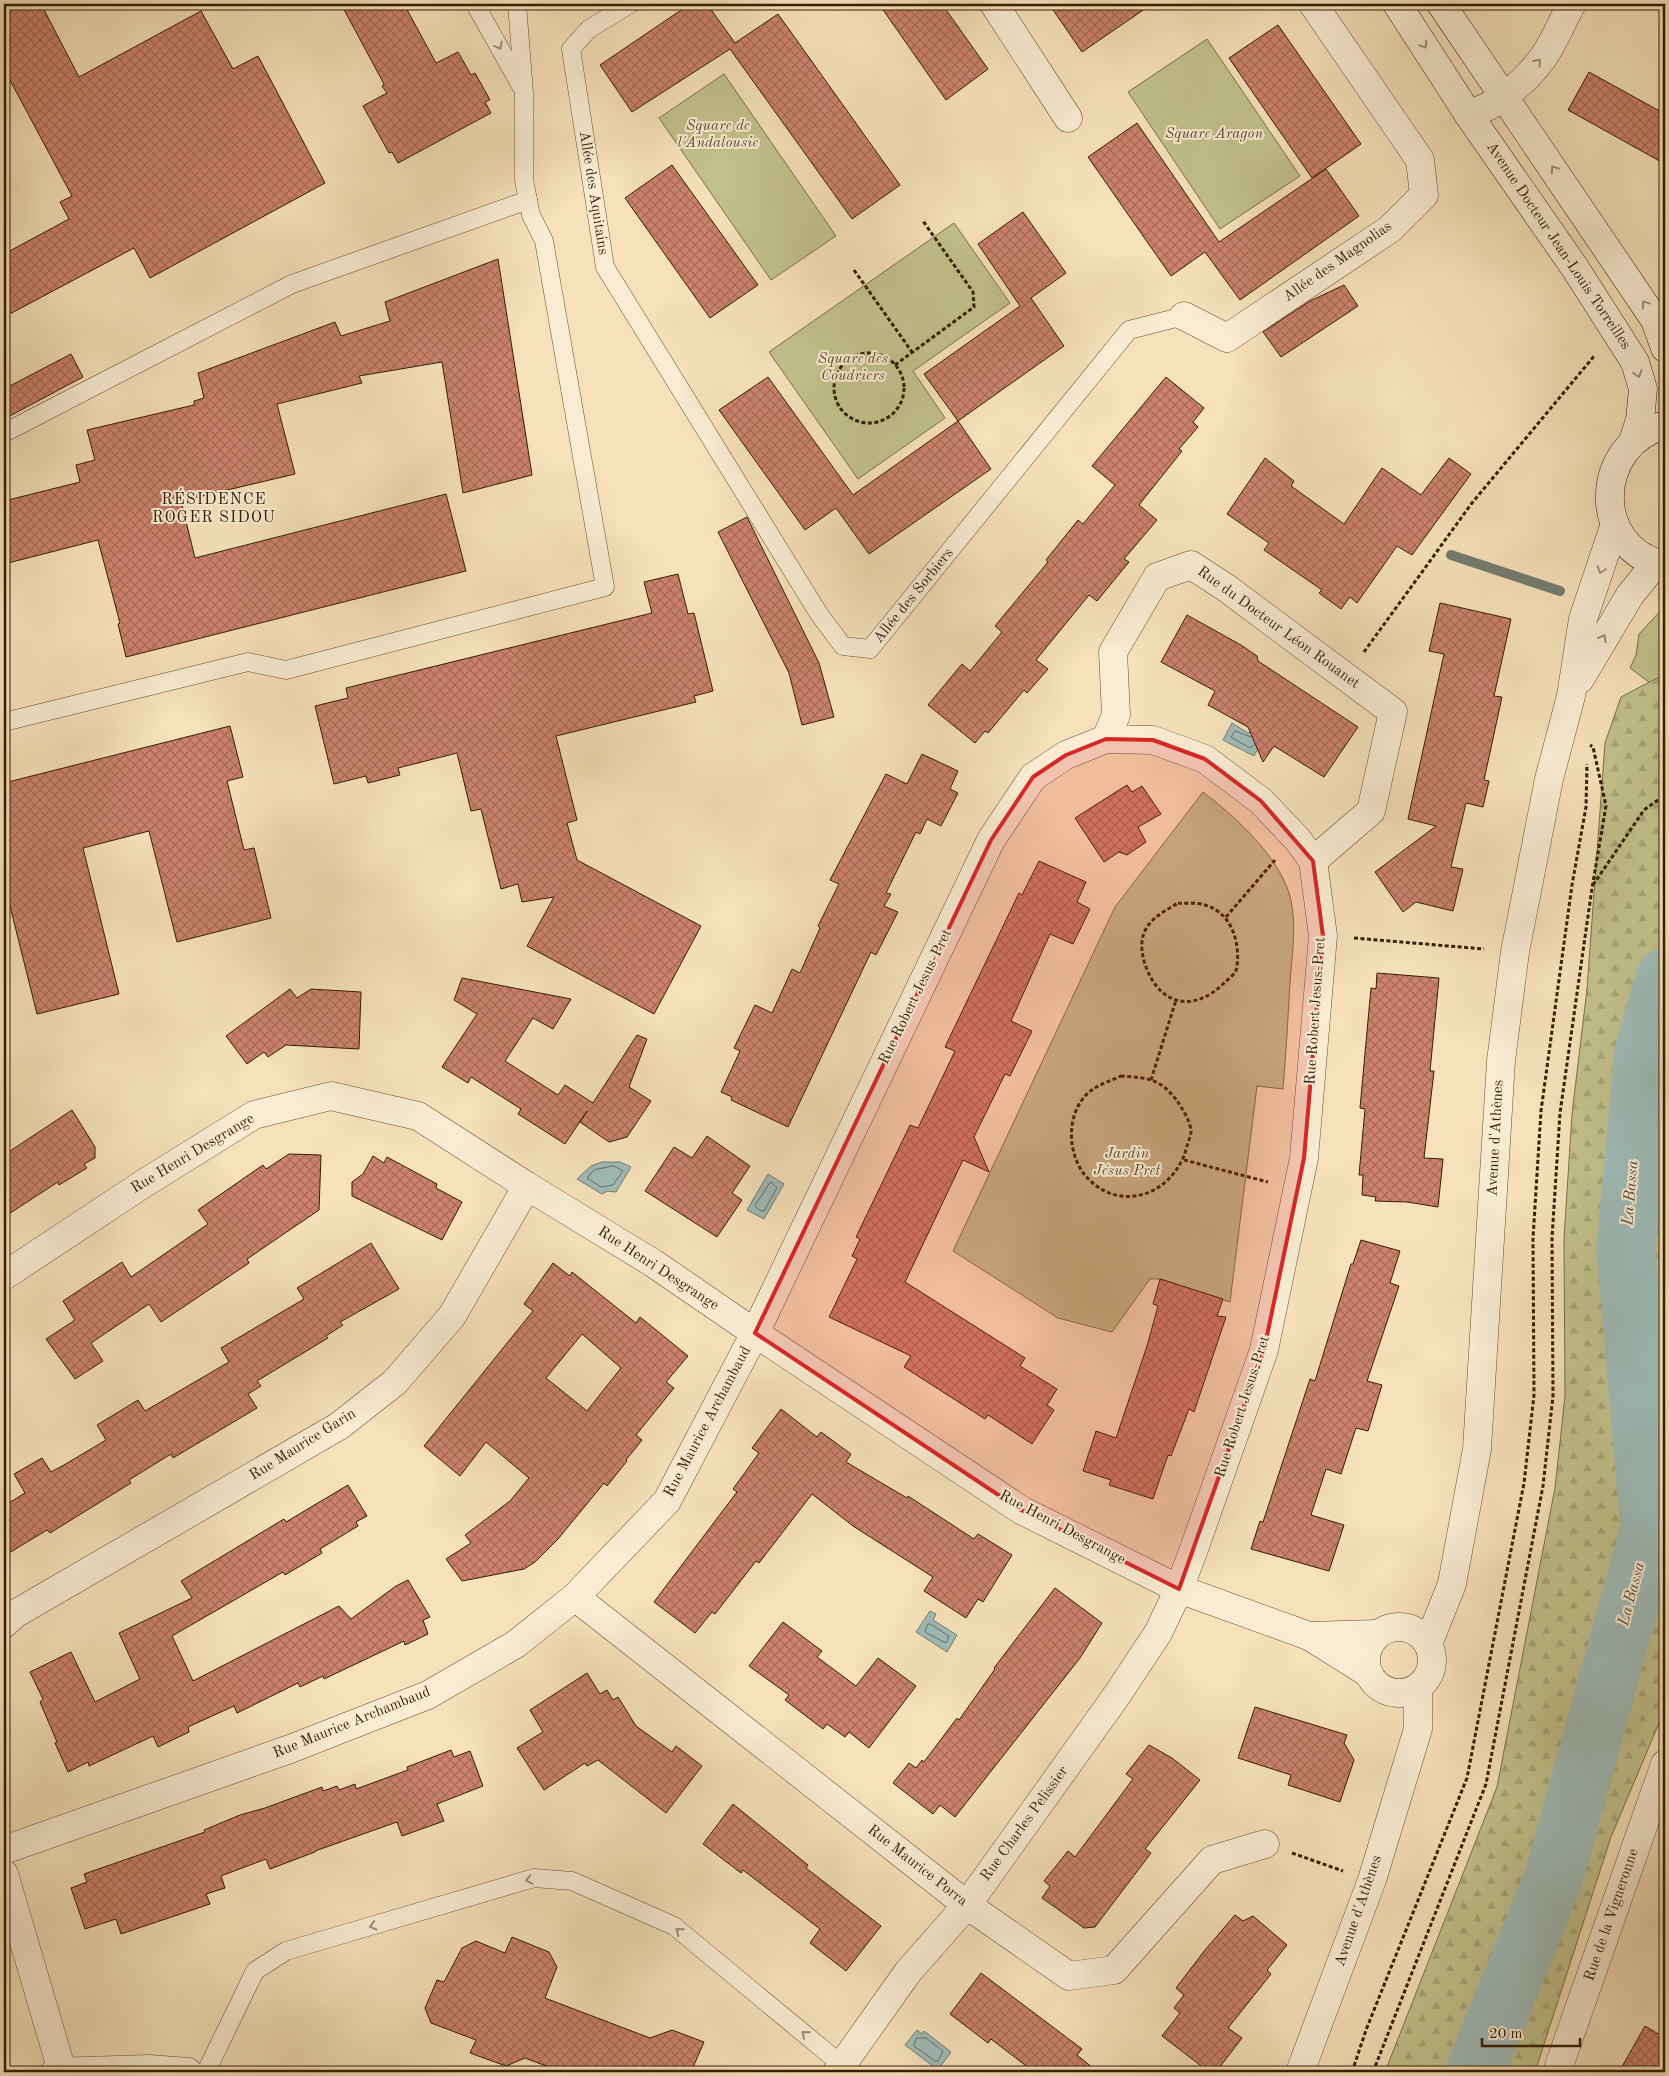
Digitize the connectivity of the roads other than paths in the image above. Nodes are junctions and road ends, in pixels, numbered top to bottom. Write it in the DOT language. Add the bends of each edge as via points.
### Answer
graph roads {
  1 [pos="475,4"];
  2 [pos="517,4"];
  3 [pos="630,4"];
  4 [pos="994,4"];
  5 [pos="1313,4"];
  6 [pos="1397,4"];
  7 [pos="1572,4"];
  8 [pos="1441,6"];
  9 [pos="524,93"];
  10 [pos="1504,97"];
  11 [pos="1468,114"];
  12 [pos="1068,118"];
  13 [pos="528,200"];
  14 [pos="1184,316"];
  15 [pos="1665,348"];
  16 [pos="680,392"];
  17 [pos="1665,425"];
  18 [pos="4,433"];
  19 [pos="1633,441"];
  20 [pos="1615,524"];
  21 [pos="1661,564"];
  22 [pos="1571,696"];
  23 [pos="4,722"];
  24 [pos="1106,739"];
  25 [pos="1305,851"];
  26 [pos="527,1186"];
  27 [pos="4,1276"];
  28 [pos="755,1333"];
  29 [pos="1452,1584"];
  30 [pos="1179,1589"];
  31 [pos="575,1598"];
  32 [pos="4,1624"];
  33 [pos="1406,1627"];
  34 [pos="1377,1634"];
  35 [pos="1309,1636"];
  36 [pos="1428,1644"];
  37 [pos="1368,1673"];
  38 [pos="1418,1688"];
  39 [pos="1388,1693"];
  40 [pos="1411,1747"];
  41 [pos="1665,1764"];
  42 [pos="1265,1844"];
  43 [pos="4,1850"];
  44 [pos="4,1874"];
  45 [pos="967,1906"];
  46 [pos="1559,2066"];
  47 [pos="840,2069"];
  48 [pos="59,2072"];
  49 [pos="188,2072"];
  50 [pos="206,2072"];
  51 [pos="1300,2072"];
  1 -- 9 [label="lane, one-way"];
  2 -- 9 [label="lane"];
  3 -- 16 [label="lane, Allée des Aquitains" via="589,29 571,49 604,267"];
  4 -- 12 [label="street"];
  5 -- 14 [label="street, Allée des Magnolias" via="1420,160 1424,195 1390,228 1227,338"];
  6 -- 11 [label="street, Avenue Docteur Jean-Louis Torreilles, one-way"];
  10 -- 7 [label="street, one-way" via="1542,59"];
  8 -- 10 [label="street"];
  9 -- 13 [label="lane" via="524,180"];
  10 -- 11 [label="street"];
  15 -- 10 [label="street, one-way" via="1655,320"];
  11 -- 19 [label="street, Avenue Docteur Jean-Louis Torreilles, one-way" via="1576,268 1635,362 1643,389 1640,420"];
  13 -- 18 [label="lane" via="292,284"];
  13 -- 23 [label="lane" via="531,215 544,241 605,587 286,670 248,662"];
  14 -- 16 [label="lane, Allée des Sorbiers" via="1129,330 870,649 843,646 819,614"];
  17 -- 19 [label="street" via="1653,428"];
  19 -- 20 [label="street" via="1619,458 1611,479 1609,502"];
  20 -- 21 [label="street" via="1639,554"];
  20 -- 22 [label="street, Avenue d'Athènes, one-way" via="1583,619"];
  22 -- 21 [label="street, Avenue d'Athènes, one-way" via="1630,595"];
  22 -- 29 [label="street, Avenue d'Athènes" via="1549,779 1515,952 1501,1062 1477,1449"];
  24 -- 25 [label="street, Rue Robert Jesus-Pret" via="1153,740 1205,759 1261,801"];
  24 -- 25 [label="street, Rue du Docteur Léon Rouanet" via="1116,715 1113,652 1157,577 1191,565 1226,586 1393,712 1371,811"];
  24 -- 28 [label="street, Rue Robert Jesus-Pret" via="1066,755 1033,776 991,840"];
  25 -- 30 [label="street, Rue Robert Jesus-Pret" via="1323,936 1304,1158 1264,1350"];
  26 -- 27 [label="street, Rue Henri Desgrange" via="418,1116 330,1096 254,1115"];
  26 -- 28 [label="street, Rue Henri Desgrange" via="653,1263"];
  26 -- 32 [label="street, Rue Maurice Garin" via="452,1316 395,1382 339,1426 15,1614"];
  28 -- 30 [label="street, Rue Henri Desgrange" via="1022,1510"];
  28 -- 31 [label="street, Rue Maurice Archambaud" via="667,1501"];
  29 -- 33 [label="street"];
  29 -- 36 [label="street, Avenue d'Athènes"];
  30 -- 35 [label="street, Rue Henri Desgrange"];
  30 -- 45 [label="street, Rue Charles Pelissier" via="1158,1633 1122,1687"];
  31 -- 43 [label="street, Rue Maurice Archambaud" via="516,1644 428,1695 290,1749"];
  31 -- 45 [label="street, Rue Maurice Porra"];
  33 -- 34 [label="street" via="1391,1627"];
  33 -- 36 [label="street" via="1420,1633"];
  34 -- 35 [label="street, Rue Henri Desgrange"];
  34 -- 37 [label="street" via="1366,1652"];
  35 -- 37 [label="street, Rue Henri Desgrange"];
  36 -- 38 [label="street" via="1433,1657 1430,1674"];
  37 -- 39 [label="street" via="1377,1686"];
  38 -- 39 [label="street" via="1404,1695"];
  38 -- 40 [label="street, Avenue d'Athènes" via="1418,1729"];
  39 -- 40 [label="street"];
  40 -- 51 [label="street, Avenue d'Athènes" via="1372,1880"];
  41 -- 46 [label="street, Rue de la Vigneronne"];
  42 -- 45 [label="street, Rue Maurice Porra" via="1212,1860 1114,1970 1069,1976"];
  44 -- 48 [label="street"];
  45 -- 47 [label="street, Rue Charles Pelissier" via="908,1972"];
  47 -- 50 [label="lane, one-way" via="674,1926 572,1880 534,1878 286,1951 255,1971"];
  48 -- 49 [label="street" via="149,2069"];
}
